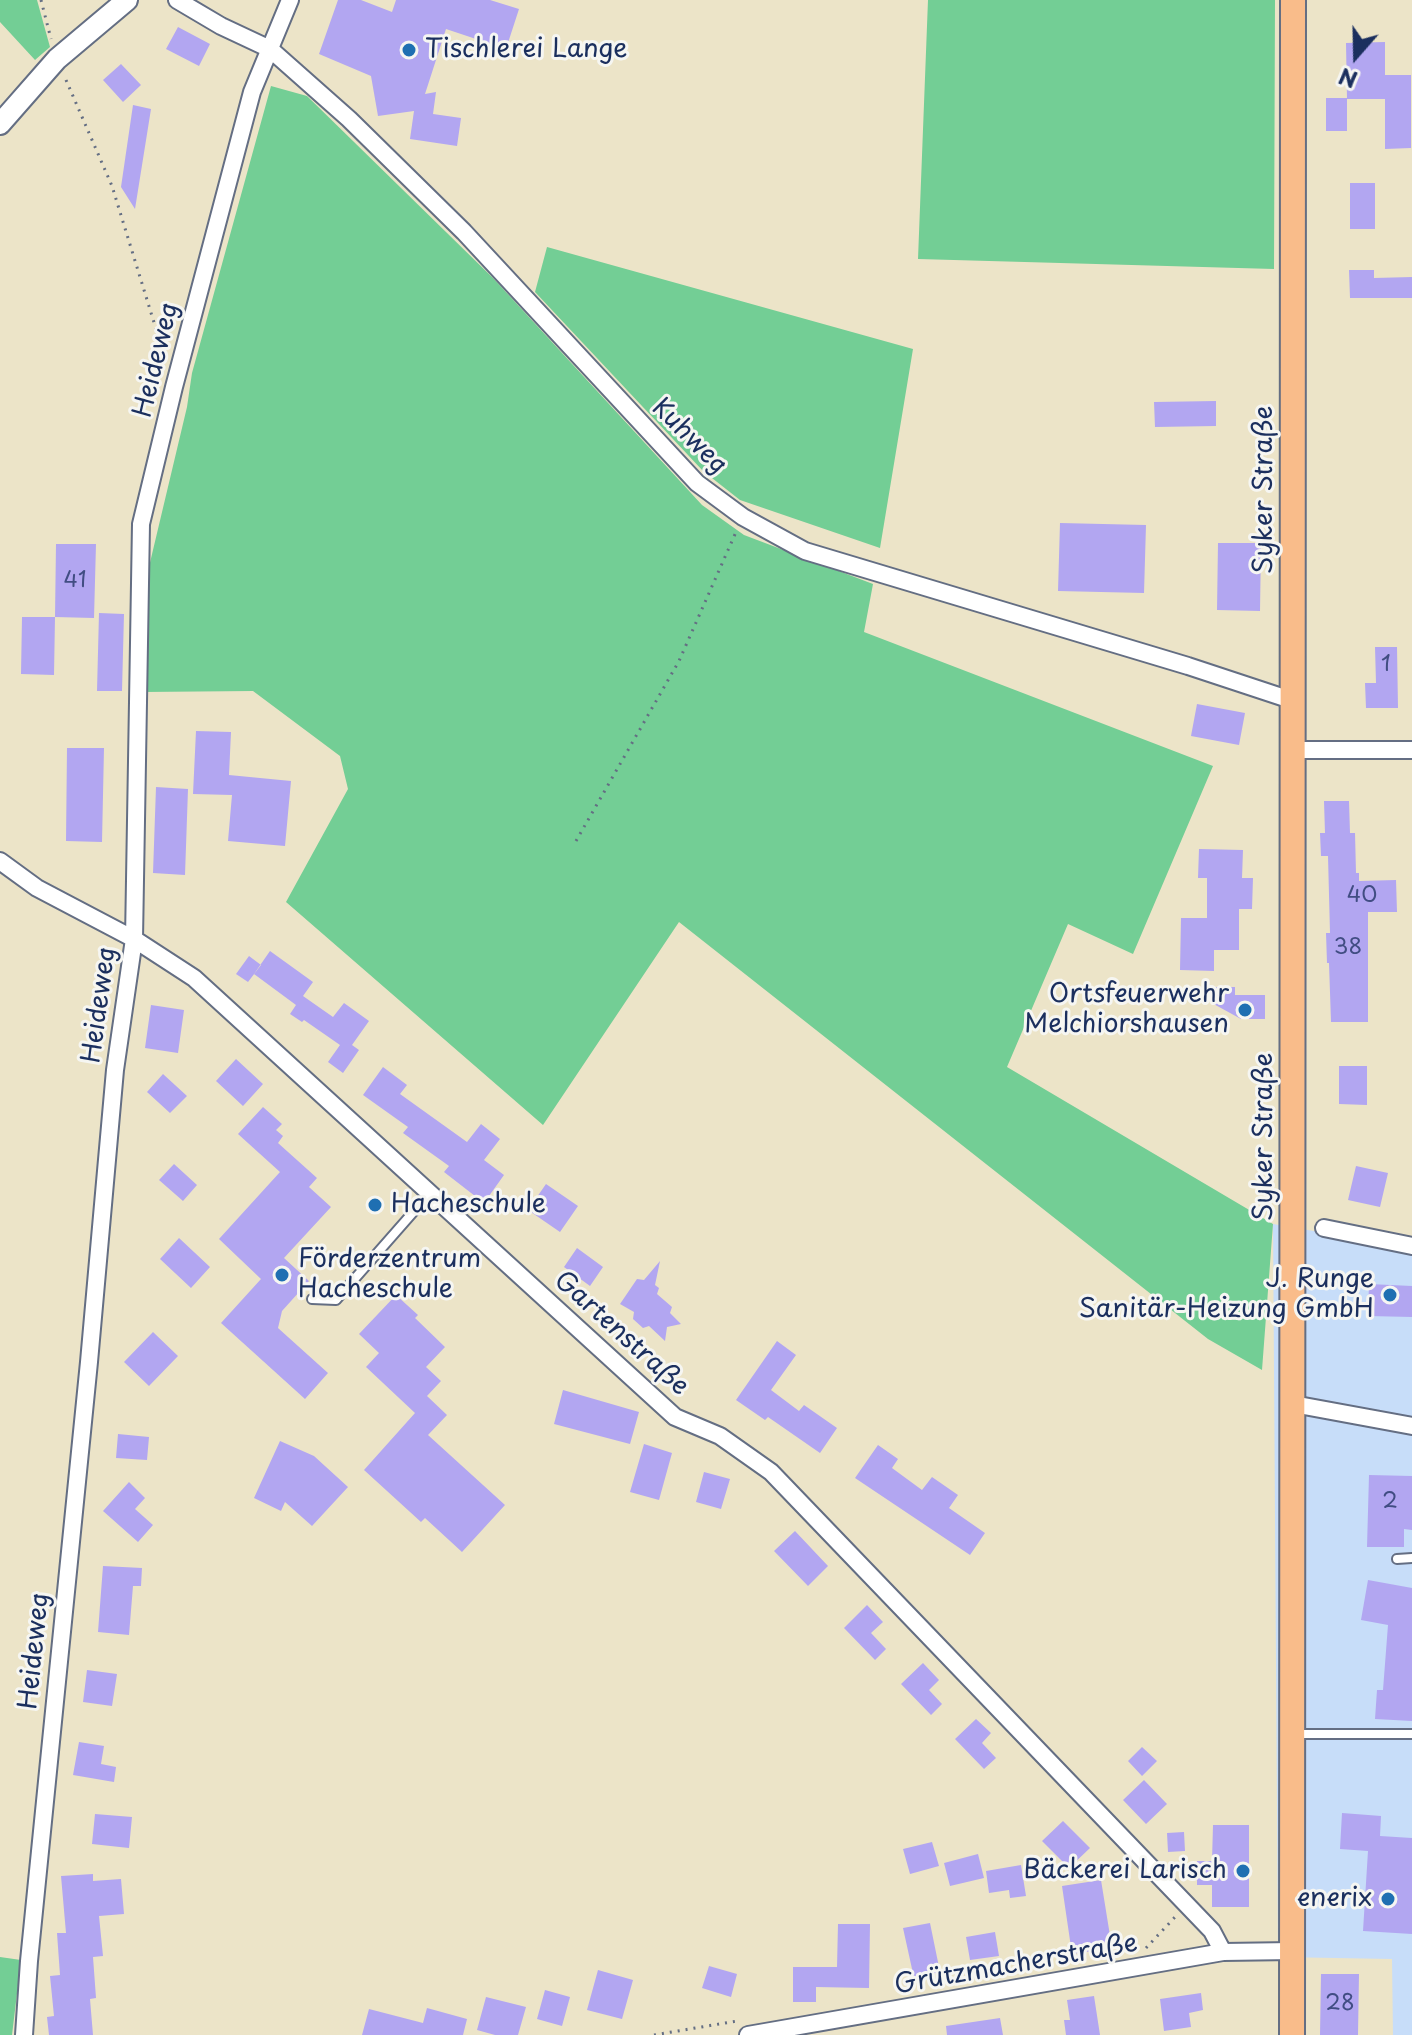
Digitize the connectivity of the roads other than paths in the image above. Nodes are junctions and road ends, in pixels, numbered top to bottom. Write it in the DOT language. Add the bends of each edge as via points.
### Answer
graph roads {
  1 [pos="127,0"];
  2 [pos="177,0"];
  3 [pos="290,0"];
  4 [pos="1293,0"];
  5 [pos="270,49"];
  6 [pos="0,124"];
  7 [pos="1294,701"];
  8 [pos="1294,750"];
  9 [pos="1412,750"];
  10 [pos="0,861"];
  11 [pos="134,939"];
  12 [pos="430,1193"];
  13 [pos="1324,1228"];
  14 [pos="1412,1246"];
  15 [pos="312,1299"];
  16 [pos="1293,1404"];
  17 [pos="1412,1426"];
  18 [pos="1412,1558"];
  19 [pos="1397,1559"];
  20 [pos="1293,1734"];
  21 [pos="1412,1734"];
  22 [pos="1293,1951"];
  23 [pos="1223,1952"];
  24 [pos="748,2027"];
  25 [pos="24,2035"];
  26 [pos="1292,2035"];
  1 -- 6 [label="street" via="57,59"];
  2 -- 5 [label="street, Kuhweg"];
  3 -- 5 [label="street, Heideweg"];
  4 -- 7 [label="main road, Syker Straße"];
  5 -- 7 [label="street, Kuhweg" via="464,232 697,483 743,517 805,551"];
  5 -- 11 [label="street, Heideweg" via="252,92 141,524"];
  7 -- 8 [label="main road, Syker Straße"];
  8 -- 9 [label="street"];
  8 -- 16 [label="main road, Syker Straße"];
  10 -- 11 [label="street, Gartenstraße" via="37,888"];
  11 -- 12 [label="street, Gartenstraße" via="194,978"];
  11 -- 25 [label="street, Heideweg" via="115,1070"];
  12 -- 15 [label="lane" via="336,1300"];
  12 -- 23 [label="street, Gartenstraße" via="675,1417 720,1436 771,1472 1212,1931"];
  13 -- 14 [label="street"];
  16 -- 17 [label="street"];
  16 -- 20 [label="main road, Syker Straße"];
  18 -- 19 [label="lane"];
  20 -- 21 [label="lane"];
  20 -- 22 [label="main road, Syker Straße"];
  22 -- 23 [label="street, Grützmacherstraße"];
  22 -- 26 [label="main road, Syker Straße"];
  23 -- 24 [label="street, Grützmacherstraße"];
}
